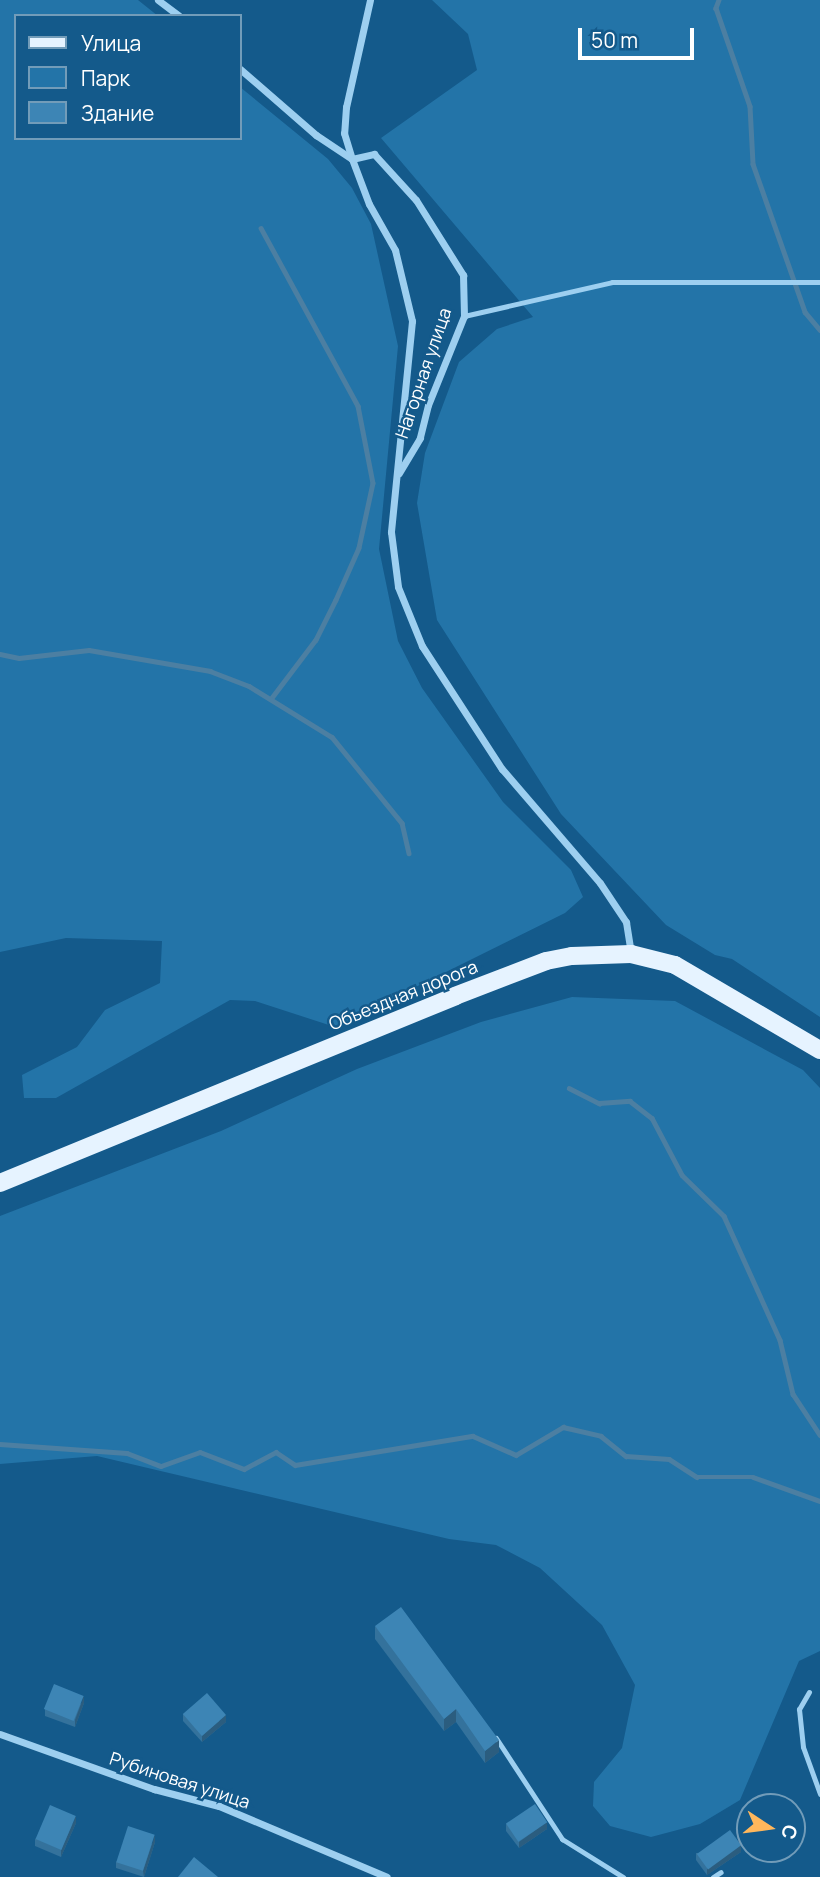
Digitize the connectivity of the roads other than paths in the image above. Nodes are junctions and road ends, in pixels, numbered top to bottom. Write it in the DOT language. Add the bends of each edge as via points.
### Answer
graph roads {
  1 [pos="158,0"];
  2 [pos="370,0"];
  3 [pos="176,14"];
  4 [pos="242,71"];
  5 [pos="352,159"];
  6 [pos="820,282"];
  7 [pos="464,316"];
  8 [pos="396,478"];
  9 [pos="631,954"];
  10 [pos="820,1050"];
  11 [pos="0,1183"];
  12 [pos="809,1692"];
  13 [pos="489,1728"];
  14 [pos="0,1734"];
  15 [pos="820,1794"];
  16 [pos="721,1872"];
  17 [pos="387,1877"];
  18 [pos="623,1877"];
  19 [pos="713,1877"];
  1 -- 3 [label="street"];
  2 -- 5 [label="street" via="346,107 345,133"];
  4 -- 5 [label="street" via="279,105"];
  5 -- 7 [label="street, Нагорная улица" via="374,154 416,200 463,275"];
  5 -- 8 [label="street" via="369,204 395,250 412,321"];
  6 -- 7 [label="lane" via="612,282"];
  7 -- 8 [label="street, Нагорная улица" via="428,405 421,438"];
  8 -- 9 [label="street" via="391,532 398,587 422,646 502,769 600,883 626,922"];
  9 -- 10 [label="main road, Объездная дорога" via="675,965"];
  9 -- 11 [label="main road, Объездная дорога" via="599,953 546,961"];
  12 -- 15 [label="lane" via="799,1709 803,1747"];
  13 -- 18 [label="lane" via="562,1839"];
  14 -- 17 [label="street, Рубиновая улица" via="219,1807"];
  16 -- 19 [label="lane"];
}
